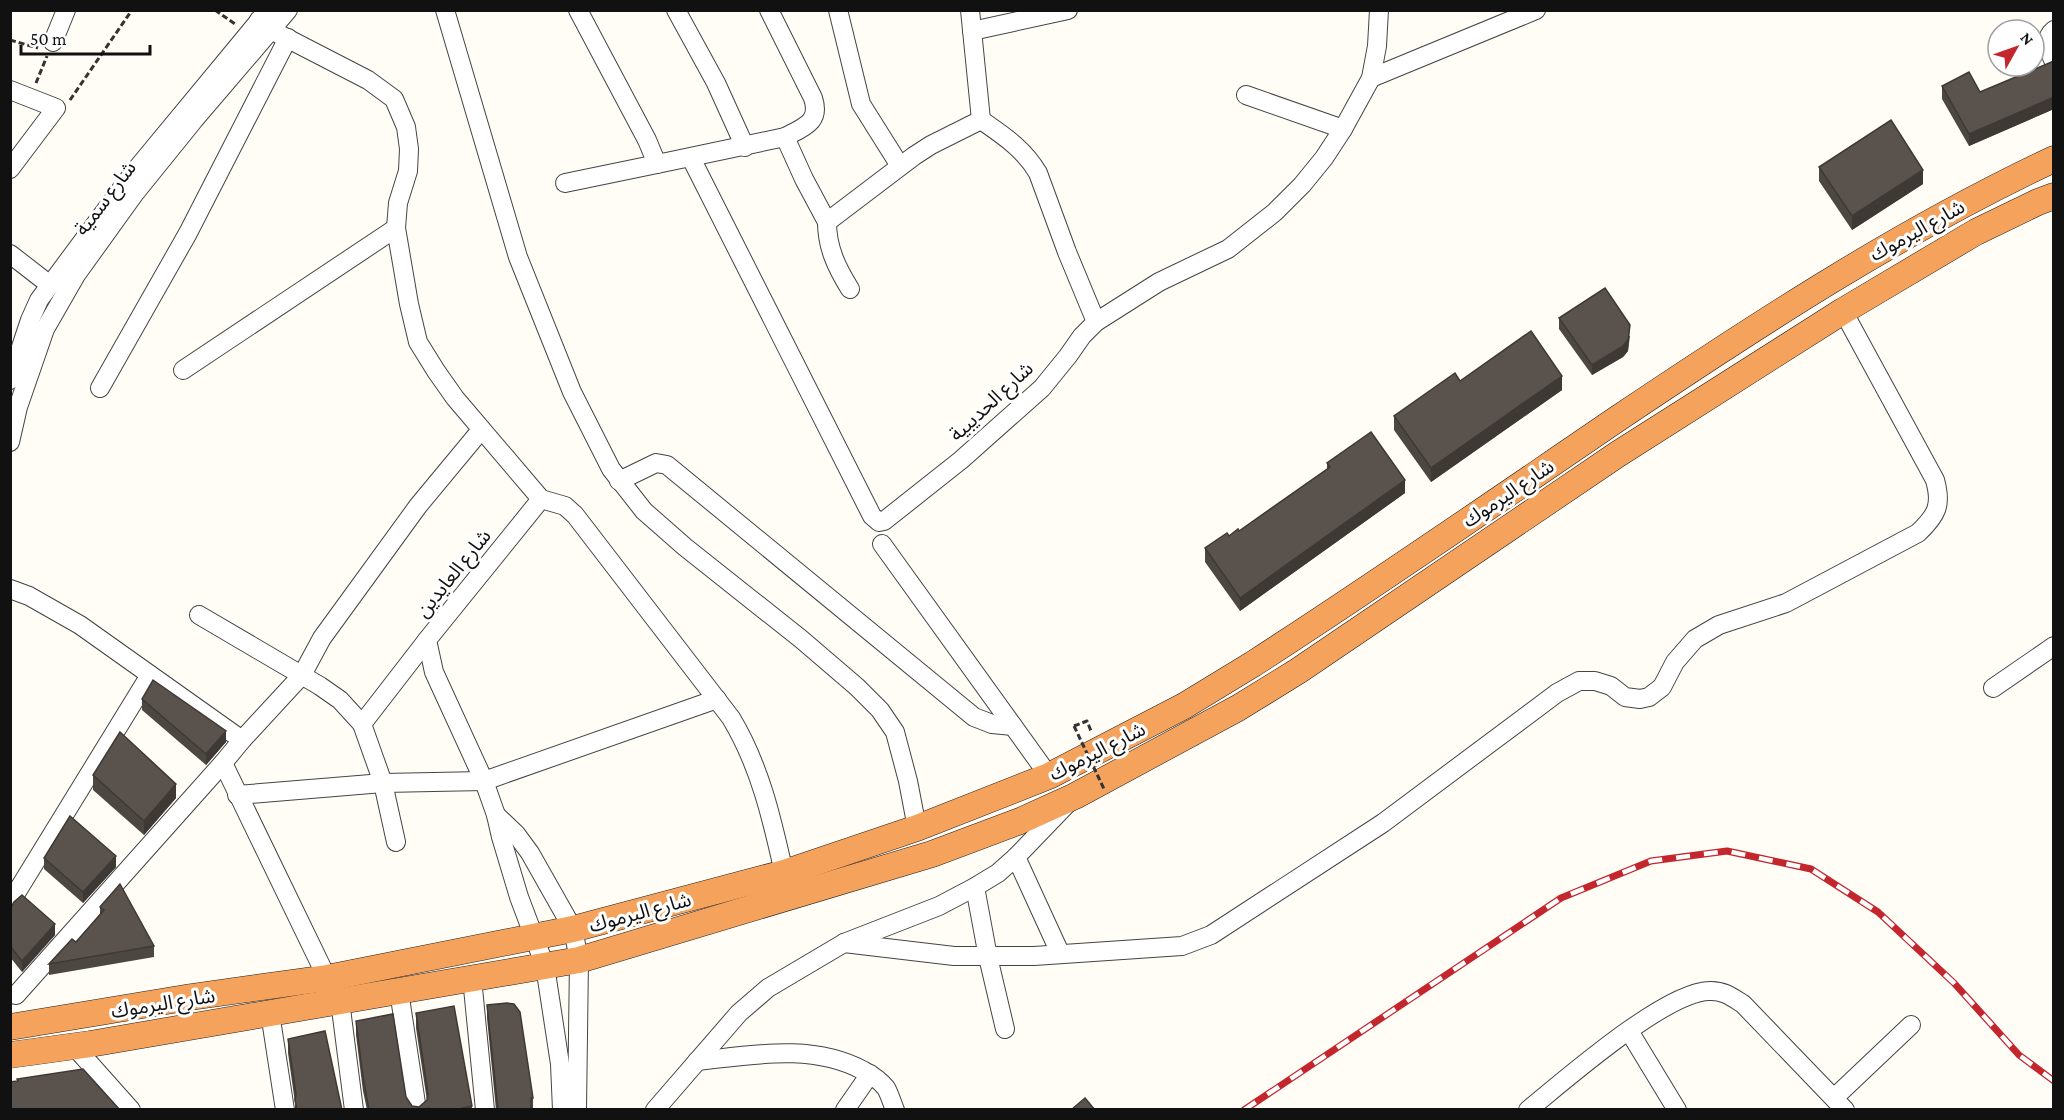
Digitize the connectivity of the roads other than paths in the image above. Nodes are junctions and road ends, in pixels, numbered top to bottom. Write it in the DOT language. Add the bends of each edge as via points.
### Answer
graph roads {
  1 [pos="66,10"];
  2 [pos="288,10"];
  3 [pos="445,10"];
  4 [pos="578,10"];
  5 [pos="676,10"];
  6 [pos="769,10"];
  7 [pos="838,10"];
  8 [pos="970,10"];
  9 [pos="1068,10"];
  10 [pos="1379,10"];
  11 [pos="1536,10"];
  12 [pos="262,23"];
  13 [pos="2054,30"];
  14 [pos="972,31"];
  15 [pos="288,39"];
  16 [pos="51,47"];
  17 [pos="2054,62"];
  18 [pos="1371,78"];
  19 [pos="10,90"];
  20 [pos="1246,95"];
  21 [pos="981,120"];
  22 [pos="1343,129"];
  23 [pos="785,136"];
  24 [pos="745,147"];
  25 [pos="691,158"];
  26 [pos="2054,159"];
  27 [pos="657,164"];
  28 [pos="900,166"];
  29 [pos="10,169"];
  30 [pos="565,183"];
  31 [pos="2054,196"];
  32 [pos="827,222"];
  33 [pos="396,228"];
  34 [pos="10,254"];
  35 [pos="50,285"];
  36 [pos="850,289"];
  37 [pos="1787,308"];
  38 [pos="1843,311"];
  39 [pos="1096,322"];
  40 [pos="1804,336"];
  41 [pos="183,370"];
  42 [pos="10,380"];
  43 [pos="100,388"];
  44 [pos="481,430"];
  45 [pos="10,442"];
  46 [pos="619,481"];
  47 [pos="541,499"];
  48 [pos="882,544"];
  49 [pos="10,589"];
  50 [pos="199,615"];
  51 [pos="428,640"];
  52 [pos="2054,646"];
  53 [pos="150,675"];
  54 [pos="302,675"];
  55 [pos="1993,688"];
  56 [pos="717,699"];
  57 [pos="362,724"];
  58 [pos="1013,726"];
  59 [pos="242,740"];
  60 [pos="223,763"];
  61 [pos="1049,776"];
  62 [pos="484,781"];
  63 [pos="383,783"];
  64 [pos="1011,791"];
  65 [pos="237,795"];
  66 [pos="1075,796"];
  67 [pos="496,815"];
  68 [pos="1020,821"];
  69 [pos="917,828"];
  70 [pos="396,842"];
  71 [pos="1016,857"];
  72 [pos="784,873"];
  73 [pos="975,887"];
  74 [pos="10,903"];
  75 [pos="569,922"];
  76 [pos="530,929"];
  77 [pos="844,943"];
  78 [pos="1060,953"];
  79 [pos="988,957"];
  80 [pos="579,960"];
  81 [pos="545,966"];
  82 [pos="327,978"];
  83 [pos="472,978"];
  84 [pos="13,991"];
  85 [pos="399,991"];
  86 [pos="340,1001"];
  87 [pos="270,1013"];
  88 [pos="1911,1024"];
  89 [pos="20,1026"];
  90 [pos="1005,1029"];
  91 [pos="1629,1031"];
  92 [pos="74,1046"];
  93 [pos="10,1055"];
  94 [pos="697,1061"];
  95 [pos="870,1074"];
  96 [pos="1839,1104"];
  97 [pos="131,1110"];
  98 [pos="285,1110"];
  99 [pos="354,1110"];
  100 [pos="417,1110"];
  101 [pos="485,1110"];
  102 [pos="562,1110"];
  103 [pos="577,1110"];
  104 [pos="655,1110"];
  105 [pos="844,1110"];
  106 [pos="895,1110"];
  107 [pos="1528,1110"];
  108 [pos="1677,1110"];
  1 -- 16 [label="street"];
  2 -- 12 [label="street, شارع سمية"];
  3 -- 46 [label="street" via="518,257 572,392"];
  4 -- 27 [label="street"];
  5 -- 24 [label="street"];
  6 -- 23 [label="street" via="816,107 809,123"];
  7 -- 28 [label="street" via="861,104"];
  8 -- 14 [label="street"];
  9 -- 14 [label="street"];
  10 -- 18 [label="street, شارع الحديبية"];
  11 -- 18 [label="street"];
  12 -- 15 [label="street"];
  12 -- 35 [label="street, شارع سمية" via="134,172"];
  12 -- 45 [label="street, شارع سمية" via="76,274 45,329"];
  13 -- 17 [label="street" via="2048,39"];
  14 -- 21 [label="street"];
  15 -- 33 [label="street" via="368,80 394,99 406,127 409,148"];
  15 -- 43 [label="street" via="188,233"];
  18 -- 22 [label="street, شارع الحديبية"];
  19 -- 29 [label="street" via="56,108"];
  20 -- 22 [label="street"];
  21 -- 28 [label="street"];
  21 -- 39 [label="street" via="1012,142 1038,173"];
  22 -- 39 [label="street, شارع الحديبية" via="1302,185 1255,229 1228,249 1159,282"];
  23 -- 24 [label="street"];
  23 -- 32 [label="street"];
  24 -- 25 [label="street"];
  25 -- 27 [label="street"];
  25 -- 39 [label="street, شارع الحديبية" via="872,516 879,522 892,516 961,460 1042,388"];
  26 -- 37 [label="highway, شارع اليرموك" via="1897,240"];
  27 -- 30 [label="street"];
  28 -- 32 [label="street"];
  31 -- 38 [label="highway, شارع اليرموك" via="1976,232"];
  32 -- 36 [label="street" via="833,259"];
  33 -- 41 [label="street"];
  33 -- 44 [label="street" via="418,342"];
  34 -- 35 [label="street"];
  35 -- 42 [label="street, شارع سمية" via="30,320"];
  37 -- 40 [label="highway"];
  37 -- 61 [label="highway, شارع اليرموك" via="1253,664 1184,706"];
  38 -- 40 [label="highway, شارع اليرموك"];
  38 -- 78 [label="street" via="1935,480 1939,493 1937,510 1918,533 1786,603 1719,625 1695,639 1675,662 1662,687 1649,697 1625,697 1611,686 1595,681 1579,681 1557,693 1383,823 1211,934 1182,946"];
  40 -- 66 [label="highway, شارع اليرموك" via="1618,454 1298,671"];
  44 -- 47 [label="street"];
  44 -- 54 [label="street" via="418,506 322,638"];
  46 -- 58 [label="street" via="656,463 667,465 974,717"];
  46 -- 69 [label="street" via="644,511 685,547 801,639 880,710 895,732"];
  47 -- 51 [label="street, شارع العايدين"];
  47 -- 56 [label="street" via="565,506 574,515"];
  48 -- 58 [label="street"];
  49 -- 53 [label="street" via="80,625"];
  50 -- 54 [label="street"];
  51 -- 57 [label="street"];
  51 -- 62 [label="street, شارع العايدين" via="434,672"];
  52 -- 55 [label="street"];
  53 -- 59 [label="street"];
  53 -- 74 [label="street"];
  54 -- 57 [label="street" via="340,700"];
  54 -- 59 [label="street"];
  56 -- 62 [label="street"];
  56 -- 72 [label="street" via="755,764"];
  57 -- 63 [label="street"];
  58 -- 61 [label="street"];
  59 -- 60 [label="street"];
  60 -- 65 [label="street"];
  60 -- 84 [label="street"];
  61 -- 64 [label="highway, شارع اليرموك"];
  62 -- 63 [label="street"];
  62 -- 67 [label="street, شارع العايدين"];
  63 -- 65 [label="street"];
  63 -- 70 [label="street"];
  64 -- 68 [label="highway"];
  64 -- 69 [label="highway, شارع اليرموك"];
  65 -- 82 [label="street"];
  66 -- 68 [label="highway, شارع اليرموك"];
  66 -- 71 [label="street"];
  67 -- 75 [label="street, شارع العايدين" via="530,853"];
  67 -- 76 [label="street, شارع العايدين"];
  68 -- 80 [label="highway, شارع اليرموك" via="932,854"];
  69 -- 72 [label="highway, شارع اليرموك"];
  71 -- 73 [label="street"];
  71 -- 78 [label="street"];
  72 -- 75 [label="highway, شارع اليرموك"];
  73 -- 77 [label="street" via="939,906"];
  73 -- 79 [label="street"];
  75 -- 76 [label="highway, شارع اليرموك"];
  75 -- 80 [label="street, شارع العايدين"];
  76 -- 81 [label="street, شارع العايدين"];
  76 -- 82 [label="highway, شارع اليرموك"];
  77 -- 79 [label="street"];
  77 -- 94 [label="street" via="754,999"];
  78 -- 79 [label="street"];
  79 -- 90 [label="street"];
  80 -- 81 [label="highway, شارع اليرموك"];
  80 -- 103 [label="street, شارع العايدين"];
  81 -- 83 [label="highway, شارع اليرموك"];
  81 -- 102 [label="street, شارع العايدين" via="560,1064"];
  82 -- 89 [label="highway, شارع اليرموك"];
  83 -- 85 [label="highway, شارع اليرموك"];
  83 -- 101 [label="street"];
  84 -- 89 [label="street"];
  85 -- 86 [label="highway, شارع اليرموك"];
  85 -- 100 [label="street"];
  86 -- 87 [label="highway, شارع اليرموك"];
  86 -- 99 [label="street"];
  87 -- 92 [label="highway, شارع اليرموك"];
  87 -- 98 [label="street"];
  88 -- 96 [label="street"];
  91 -- 96 [label="street" via="1684,998 1708,991 1723,992 1743,1004"];
  91 -- 107 [label="street"];
  91 -- 108 [label="street"];
  92 -- 93 [label="highway, شارع اليرموك"];
  92 -- 97 [label="street"];
  94 -- 95 [label="street" via="794,1053 849,1063"];
  94 -- 104 [label="street"];
  95 -- 105 [label="street"];
  95 -- 106 [label="street" via="885,1087"];
}
